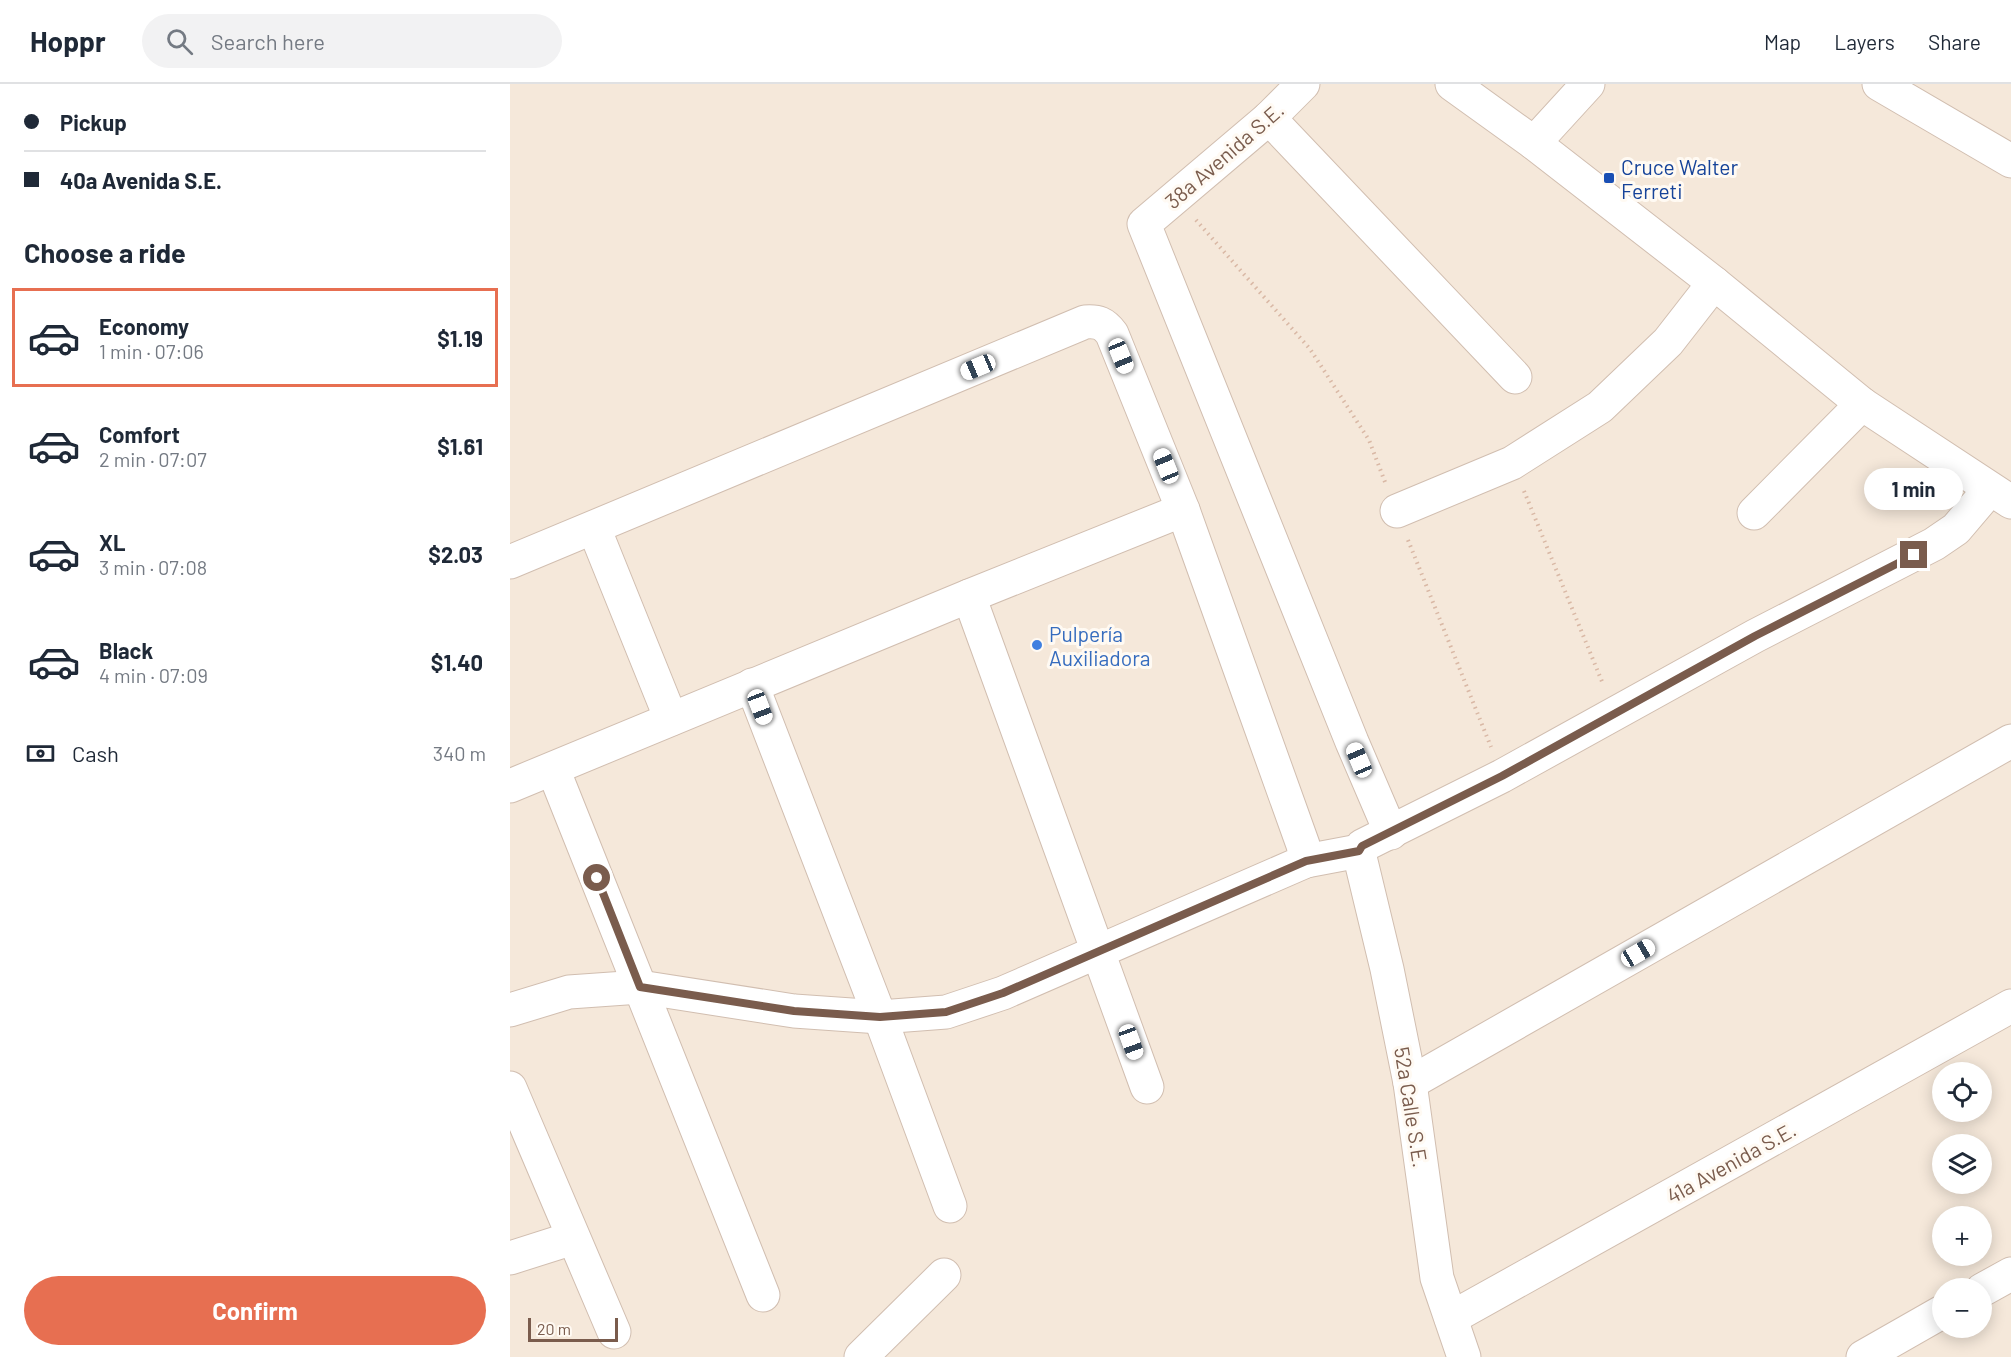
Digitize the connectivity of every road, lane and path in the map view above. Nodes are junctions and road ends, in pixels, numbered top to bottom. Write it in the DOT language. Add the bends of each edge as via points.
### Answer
graph roads {
  1 [pos="1303,84"];
  2 [pos="1452,84"];
  3 [pos="1588,84"];
  4 [pos="1879,84"];
  5 [pos="1269,118"];
  6 [pos="1534,143"];
  7 [pos="2011,161"];
  8 [pos="1176,197"];
  9 [pos="1714,283"];
  10 [pos="1515,377"];
  11 [pos="1862,404"];
  12 [pos="1512,463"];
  13 [pos="2000,495"];
  14 [pos="1183,510"];
  15 [pos="1397,511"];
  16 [pos="1754,513"];
  17 [pos="594,528"];
  18 [pos="510,562"];
  19 [pos="969,596"];
  20 [pos="752,685"];
  21 [pos="1615,713"];
  22 [pos="671,719"];
  23 [pos="2011,741"];
  24 [pos="553,769"];
  25 [pos="1502,776"];
  26 [pos="510,786"];
  27 [pos="1391,833"];
  28 [pos="1360,854"];
  29 [pos="1306,861"];
  30 [pos="1098,952"];
  31 [pos="640,987"];
  32 [pos="2011,1006"];
  33 [pos="510,1010"];
  34 [pos="880,1017"];
  35 [pos="1410,1083"];
  36 [pos="1147,1087"];
  37 [pos="510,1088"];
  38 [pos="950,1206"];
  39 [pos="573,1238"];
  40 [pos="510,1258"];
  41 [pos="2011,1274"];
  42 [pos="944,1275"];
  43 [pos="1992,1284"];
  44 [pos="763,1295"];
  45 [pos="1451,1318"];
  46 [pos="1932,1318"];
  47 [pos="614,1332"];
  48 [pos="861,1357"];
  49 [pos="1464,1357"];
  50 [pos="1863,1357"];
  1 -- 5 [label="street, 38a Avenida S.E."];
  2 -- 6 [label="street"];
  3 -- 6 [label="street"];
  4 -- 7 [label="street"];
  5 -- 8 [label="street, 38a Avenida S.E."];
  5 -- 10 [label="street"];
  6 -- 9 [label="street"];
  8 -- 15 [label="path" via="1310,349 1369,440"];
  8 -- 27 [label="street, 38a Avenida S.E." via="1144,224"];
  9 -- 11 [label="street"];
  9 -- 12 [label="street" via="1668,342 1600,407"];
  11 -- 13 [label="street"];
  11 -- 16 [label="street"];
  12 -- 15 [label="street"];
  12 -- 21 [label="path"];
  13 -- 21 [label="street" via="1934,544"];
  14 -- 17 [label="street" via="1112,334 1106,325 1096,321 1085,322"];
  14 -- 19 [label="street"];
  14 -- 29 [label="street" via="1304,845"];
  15 -- 25 [label="path"];
  17 -- 18 [label="street"];
  17 -- 22 [label="street"];
  19 -- 20 [label="street"];
  19 -- 30 [label="street"];
  20 -- 22 [label="street"];
  20 -- 34 [label="street"];
  21 -- 25 [label="street"];
  22 -- 24 [label="street"];
  23 -- 35 [label="street"];
  24 -- 26 [label="street"];
  24 -- 31 [label="street"];
  25 -- 27 [label="street"];
  27 -- 28 [label="street" via="1362,846"];
  28 -- 29 [label="street"];
  28 -- 35 [label="street, 52a Calle S.E."];
  29 -- 30 [label="street"];
  30 -- 34 [label="street" via="1003,993 946,1012"];
  30 -- 36 [label="street"];
  31 -- 33 [label="street" via="569,992"];
  31 -- 34 [label="street" via="794,1011"];
  31 -- 44 [label="street"];
  32 -- 45 [label="street, 41a Avenida S.E."];
  34 -- 38 [label="street"];
  35 -- 45 [label="street, 52a Calle S.E." via="1437,1278"];
  37 -- 39 [label="street"];
  39 -- 40 [label="street"];
  39 -- 47 [label="street"];
  41 -- 43 [label="street"];
  42 -- 48 [label="street"];
  45 -- 49 [label="street, 52a Calle S.E."];
  46 -- 50 [label="street"];
}
